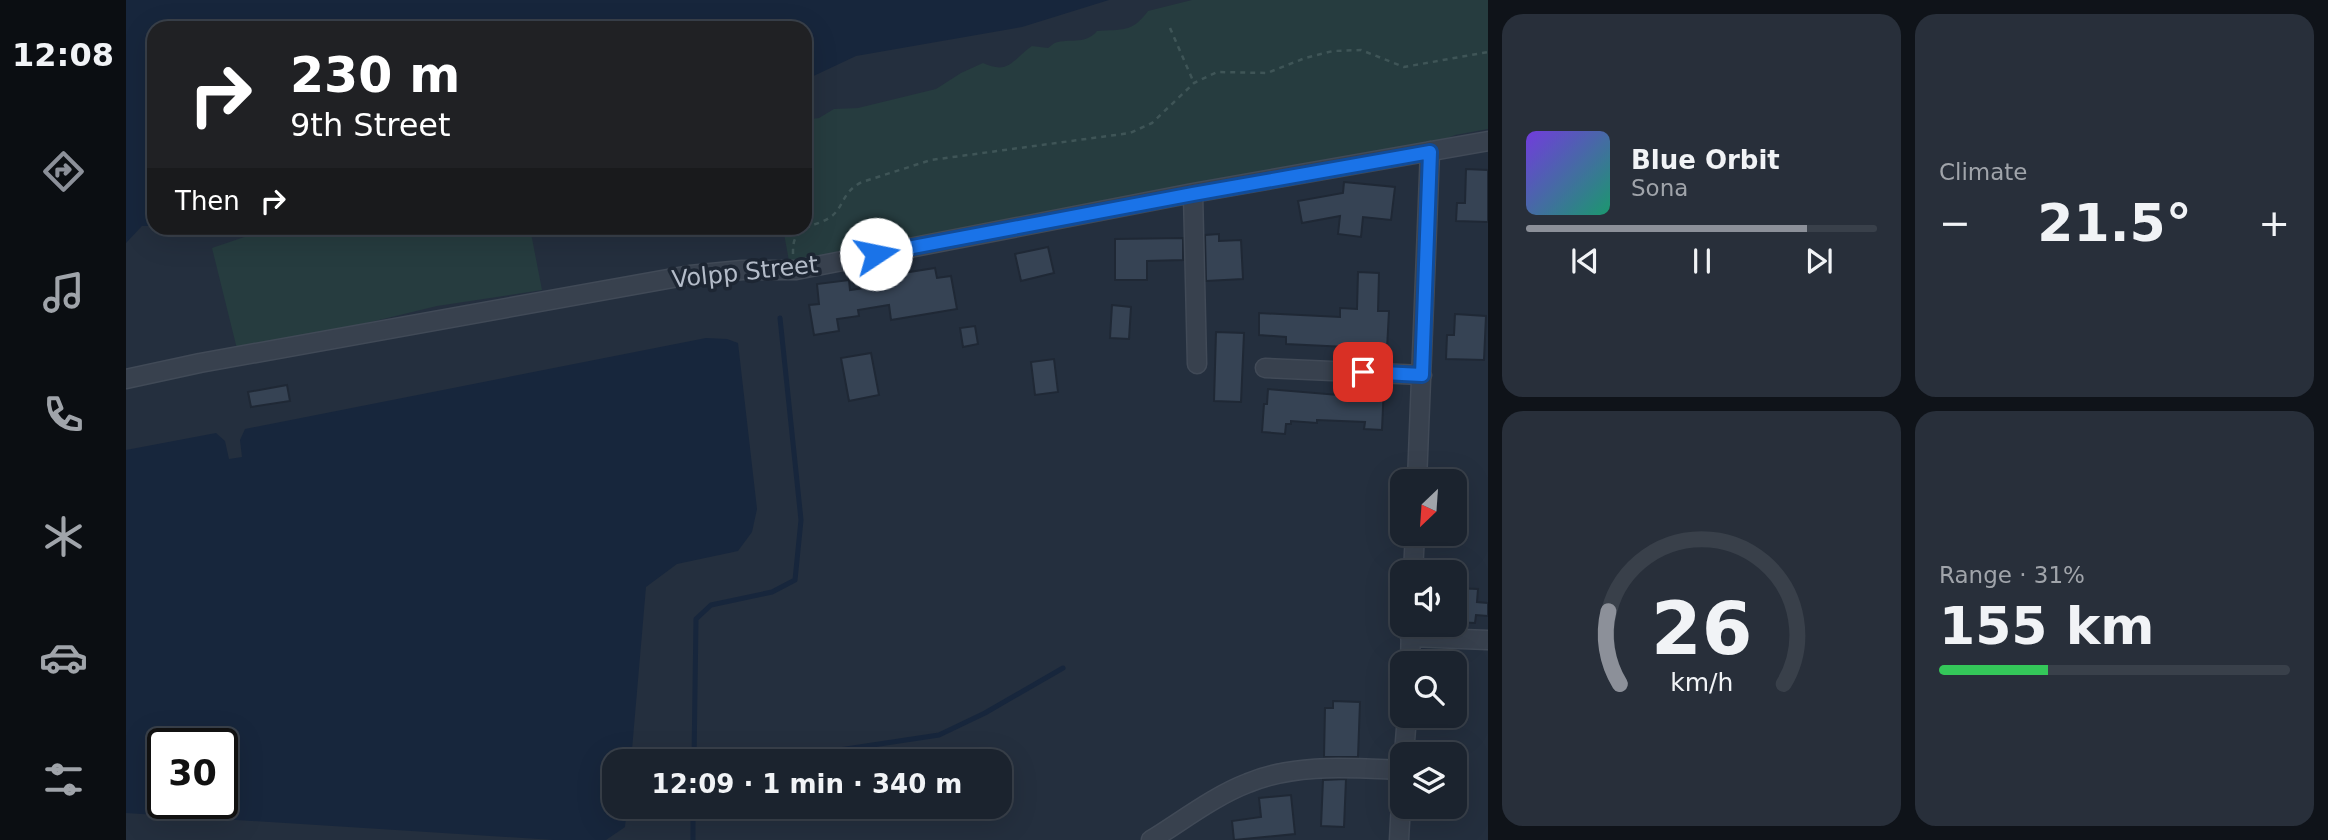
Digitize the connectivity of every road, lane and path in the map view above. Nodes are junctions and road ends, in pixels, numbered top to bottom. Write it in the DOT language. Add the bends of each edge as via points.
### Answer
graph roads {
  1 [pos="1170,28"];
  2 [pos="1488,52"];
  3 [pos="1194,83"];
  4 [pos="1488,141"];
  5 [pos="1430,152"];
  6 [pos="1193,194"];
  7 [pos="812,227"];
  8 [pos="796,235"];
  9 [pos="796,270"];
  10 [pos="1197,364"];
  11 [pos="1265,368"];
  12 [pos="1422,375"];
  13 [pos="126,379"];
  14 [pos="1418,469"];
  15 [pos="1462,637"];
  16 [pos="1488,640"];
  17 [pos="1390,770"];
  18 [pos="1400,819"];
  19 [pos="1150,840"];
  20 [pos="1399,840"];
  1 -- 3 [label="path"];
  2 -- 3 [label="path" via="1404,66 1361,50 1333,51 1267,73 1217,72"];
  3 -- 7 [label="path" via="1152,122 1130,133 931,160 853,186 830,218"];
  4 -- 5 [label="street, Volpp Street"];
  5 -- 6 [label="street, Volpp Street"];
  5 -- 12 [label="street"];
  6 -- 9 [label="street, Volpp Street"];
  6 -- 10 [label="street"];
  8 -- 9 [label="path"];
  9 -- 13 [label="street, Volpp Street" via="690,275"];
  11 -- 12 [label="street"];
  12 -- 14 [label="street"];
  15 -- 16 [label="street"];
  17 -- 19 [label="street" via="1282,772 1247,783"];
  18 -- 20 [label="street"];
}
